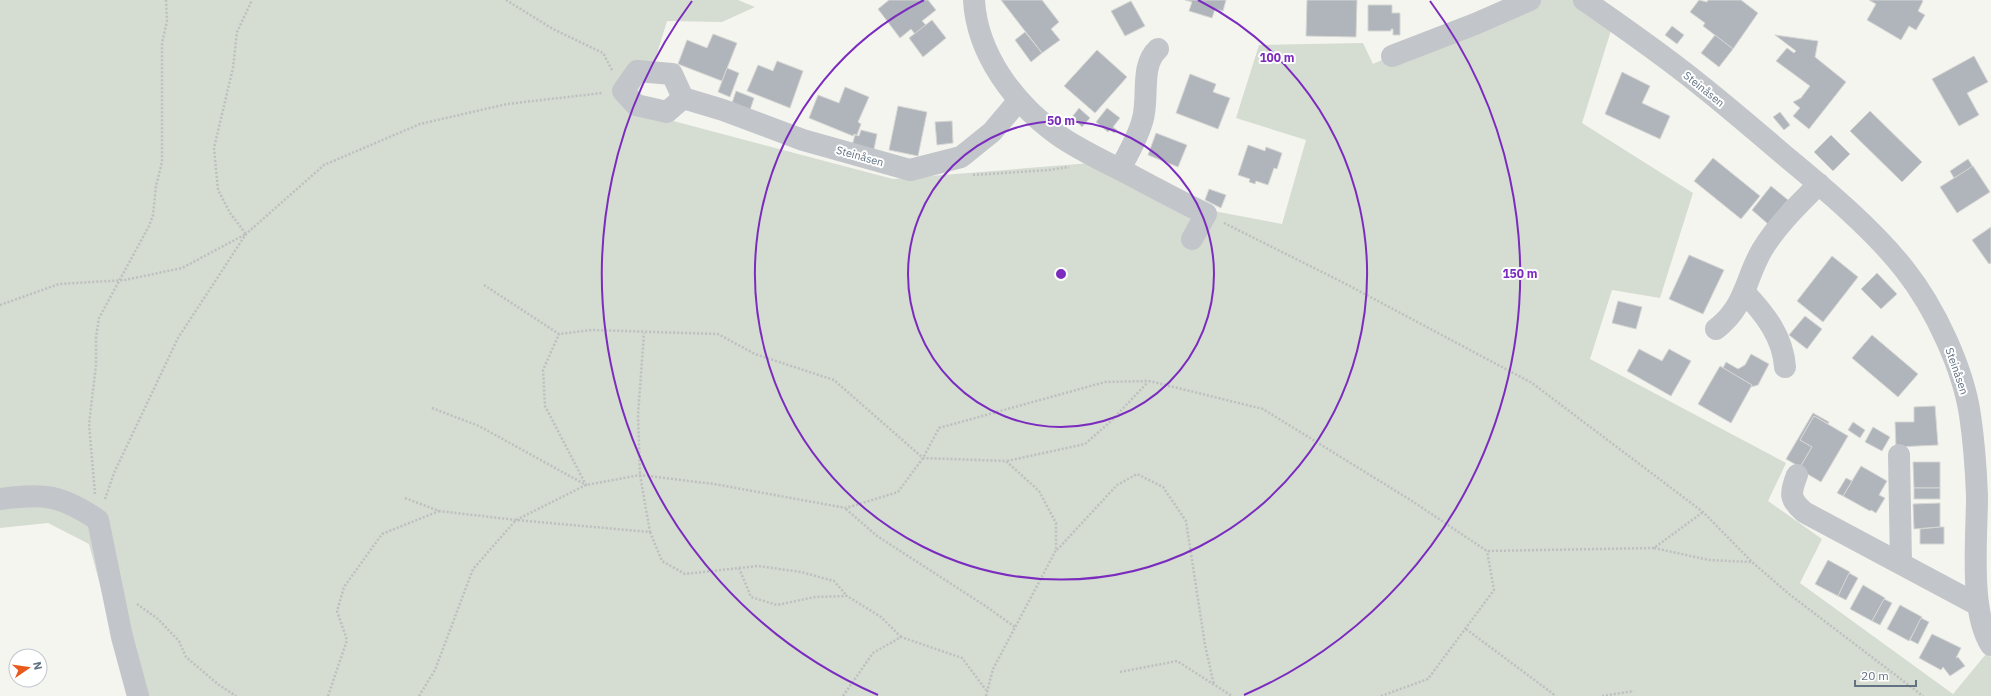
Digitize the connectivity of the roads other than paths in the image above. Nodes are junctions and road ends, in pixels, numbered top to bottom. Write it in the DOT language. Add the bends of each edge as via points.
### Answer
graph roads {
  1 [pos="974,0"];
  2 [pos="1530,0"];
  3 [pos="1584,0"];
  4 [pos="1158,49"];
  5 [pos="1392,56"];
  6 [pos="683,98"];
  7 [pos="1019,100"];
  8 [pos="1120,169"];
  9 [pos="1819,184"];
  10 [pos="1192,239"];
  11 [pos="1745,293"];
  12 [pos="1716,329"];
  13 [pos="1785,368"];
  14 [pos="1899,455"];
  15 [pos="1796,476"];
  16 [pos="0,498"];
  17 [pos="1901,563"];
  18 [pos="1978,605"];
  19 [pos="1991,645"];
  20 [pos="138,696"];
  1 -- 7 [label="street" via="985,46 996,68"];
  2 -- 5 [label="street"];
  3 -- 9 [label="street, Steinåsen" via="1698,83"];
  4 -- 8 [label="street" via="1151,56 1148,66 1143,120"];
  6 -- 6 [label="street" via="672,74 637,71 623,91 636,105 666,112"];
  6 -- 7 [label="street, Steinåsen" via="802,140 910,170 962,157 992,132"];
  7 -- 8 [label="street" via="1039,121 1059,136"];
  8 -- 10 [label="street" via="1206,214"];
  9 -- 11 [label="street" via="1771,236 1751,272"];
  9 -- 18 [label="street, Steinåsen" via="1905,269 1927,302 1944,334 1955,363 1970,411 1975,450"];
  11 -- 12 [label="street" via="1725,322"];
  11 -- 13 [label="street" via="1760,309 1775,332 1781,346"];
  14 -- 17 [label="street"];
  15 -- 17 [label="street" via="1791,491 1792,498 1804,512"];
  16 -- 20 [label="street" via="44,495 76,505 98,520"];
  17 -- 18 [label="street"];
  18 -- 19 [label="street, Steinåsen" via="1982,625"];
}
